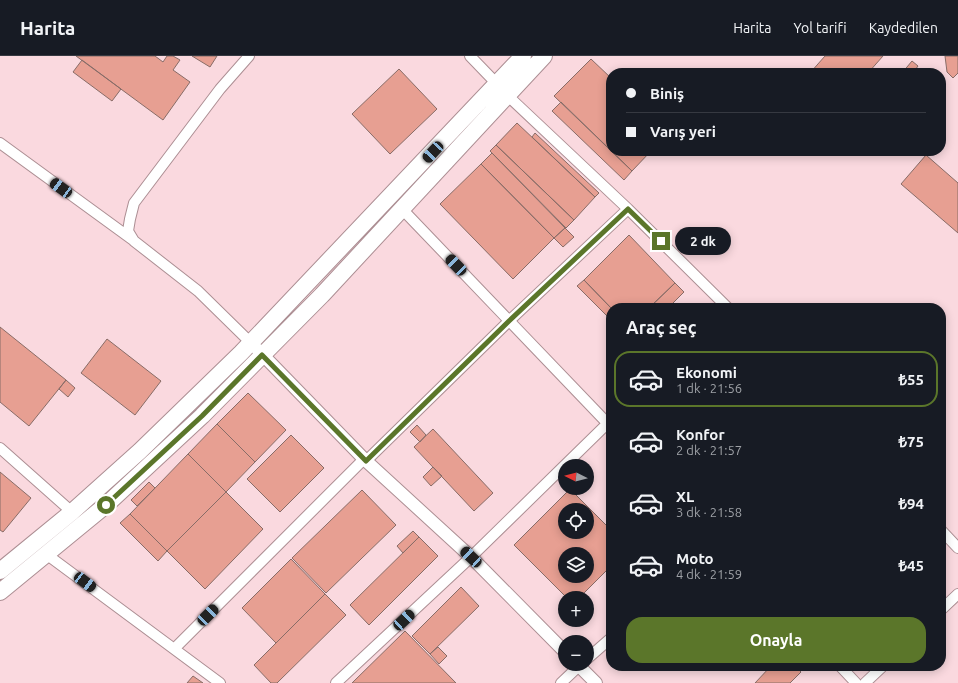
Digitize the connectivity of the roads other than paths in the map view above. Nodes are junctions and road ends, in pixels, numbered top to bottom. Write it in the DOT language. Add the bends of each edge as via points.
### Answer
graph roads {
  1 [pos="249,56"];
  2 [pos="470,56"];
  3 [pos="523,56"];
  4 [pos="544,56"];
  5 [pos="502,90"];
  6 [pos="0,143"];
  7 [pos="402,209"];
  8 [pos="628,209"];
  9 [pos="134,241"];
  10 [pos="722,303"];
  11 [pos="509,321"];
  12 [pos="251,343"];
  13 [pos="262,355"];
  14 [pos="606,419"];
  15 [pos="606,427"];
  16 [pos="0,448"];
  17 [pos="365,460"];
  18 [pos="72,512"];
  19 [pos="946,538"];
  20 [pos="958,548"];
  21 [pos="46,554"];
  22 [pos="471,557"];
  23 [pos="0,571"];
  24 [pos="0,592"];
  25 [pos="958,594"];
  26 [pos="946,605"];
  27 [pos="606,642"];
  28 [pos="558,645"];
  29 [pos="174,649"];
  30 [pos="594,652"];
  31 [pos="573,671"];
  32 [pos="587,671"];
  33 [pos="845,671"];
  34 [pos="878,671"];
  35 [pos="220,683"];
  36 [pos="336,683"];
  37 [pos="561,683"];
  38 [pos="596,683"];
  39 [pos="856,683"];
  40 [pos="865,683"];
  1 -- 9 [label="street" via="220,89 134,203 128,231"];
  2 -- 5 [label="street"];
  3 -- 5 [label="main road"];
  4 -- 5 [label="main road"];
  5 -- 7 [label="main road"];
  5 -- 8 [label="street"];
  5 -- 12 [label="main road"];
  6 -- 9 [label="street"];
  7 -- 11 [label="street"];
  7 -- 13 [label="main road"];
  8 -- 10 [label="street"];
  8 -- 11 [label="street"];
  9 -- 12 [label="street" via="198,291"];
  11 -- 14 [label="street"];
  11 -- 17 [label="street"];
  12 -- 13 [label="street"];
  12 -- 18 [label="main road" via="140,451"];
  13 -- 17 [label="street"];
  13 -- 21 [label="main road" via="202,416 106,505"];
  15 -- 22 [label="street"];
  16 -- 18 [label="street"];
  17 -- 22 [label="street"];
  17 -- 29 [label="street"];
  18 -- 23 [label="main road"];
  19 -- 20 [label="street"];
  21 -- 24 [label="main road"];
  21 -- 29 [label="street"];
  22 -- 28 [label="street"];
  22 -- 36 [label="street"];
  25 -- 26 [label="street"];
  27 -- 30 [label="street"];
  29 -- 35 [label="street"];
  31 -- 37 [label="street"];
  32 -- 38 [label="street"];
  33 -- 39 [label="street"];
  34 -- 40 [label="street"];
}
